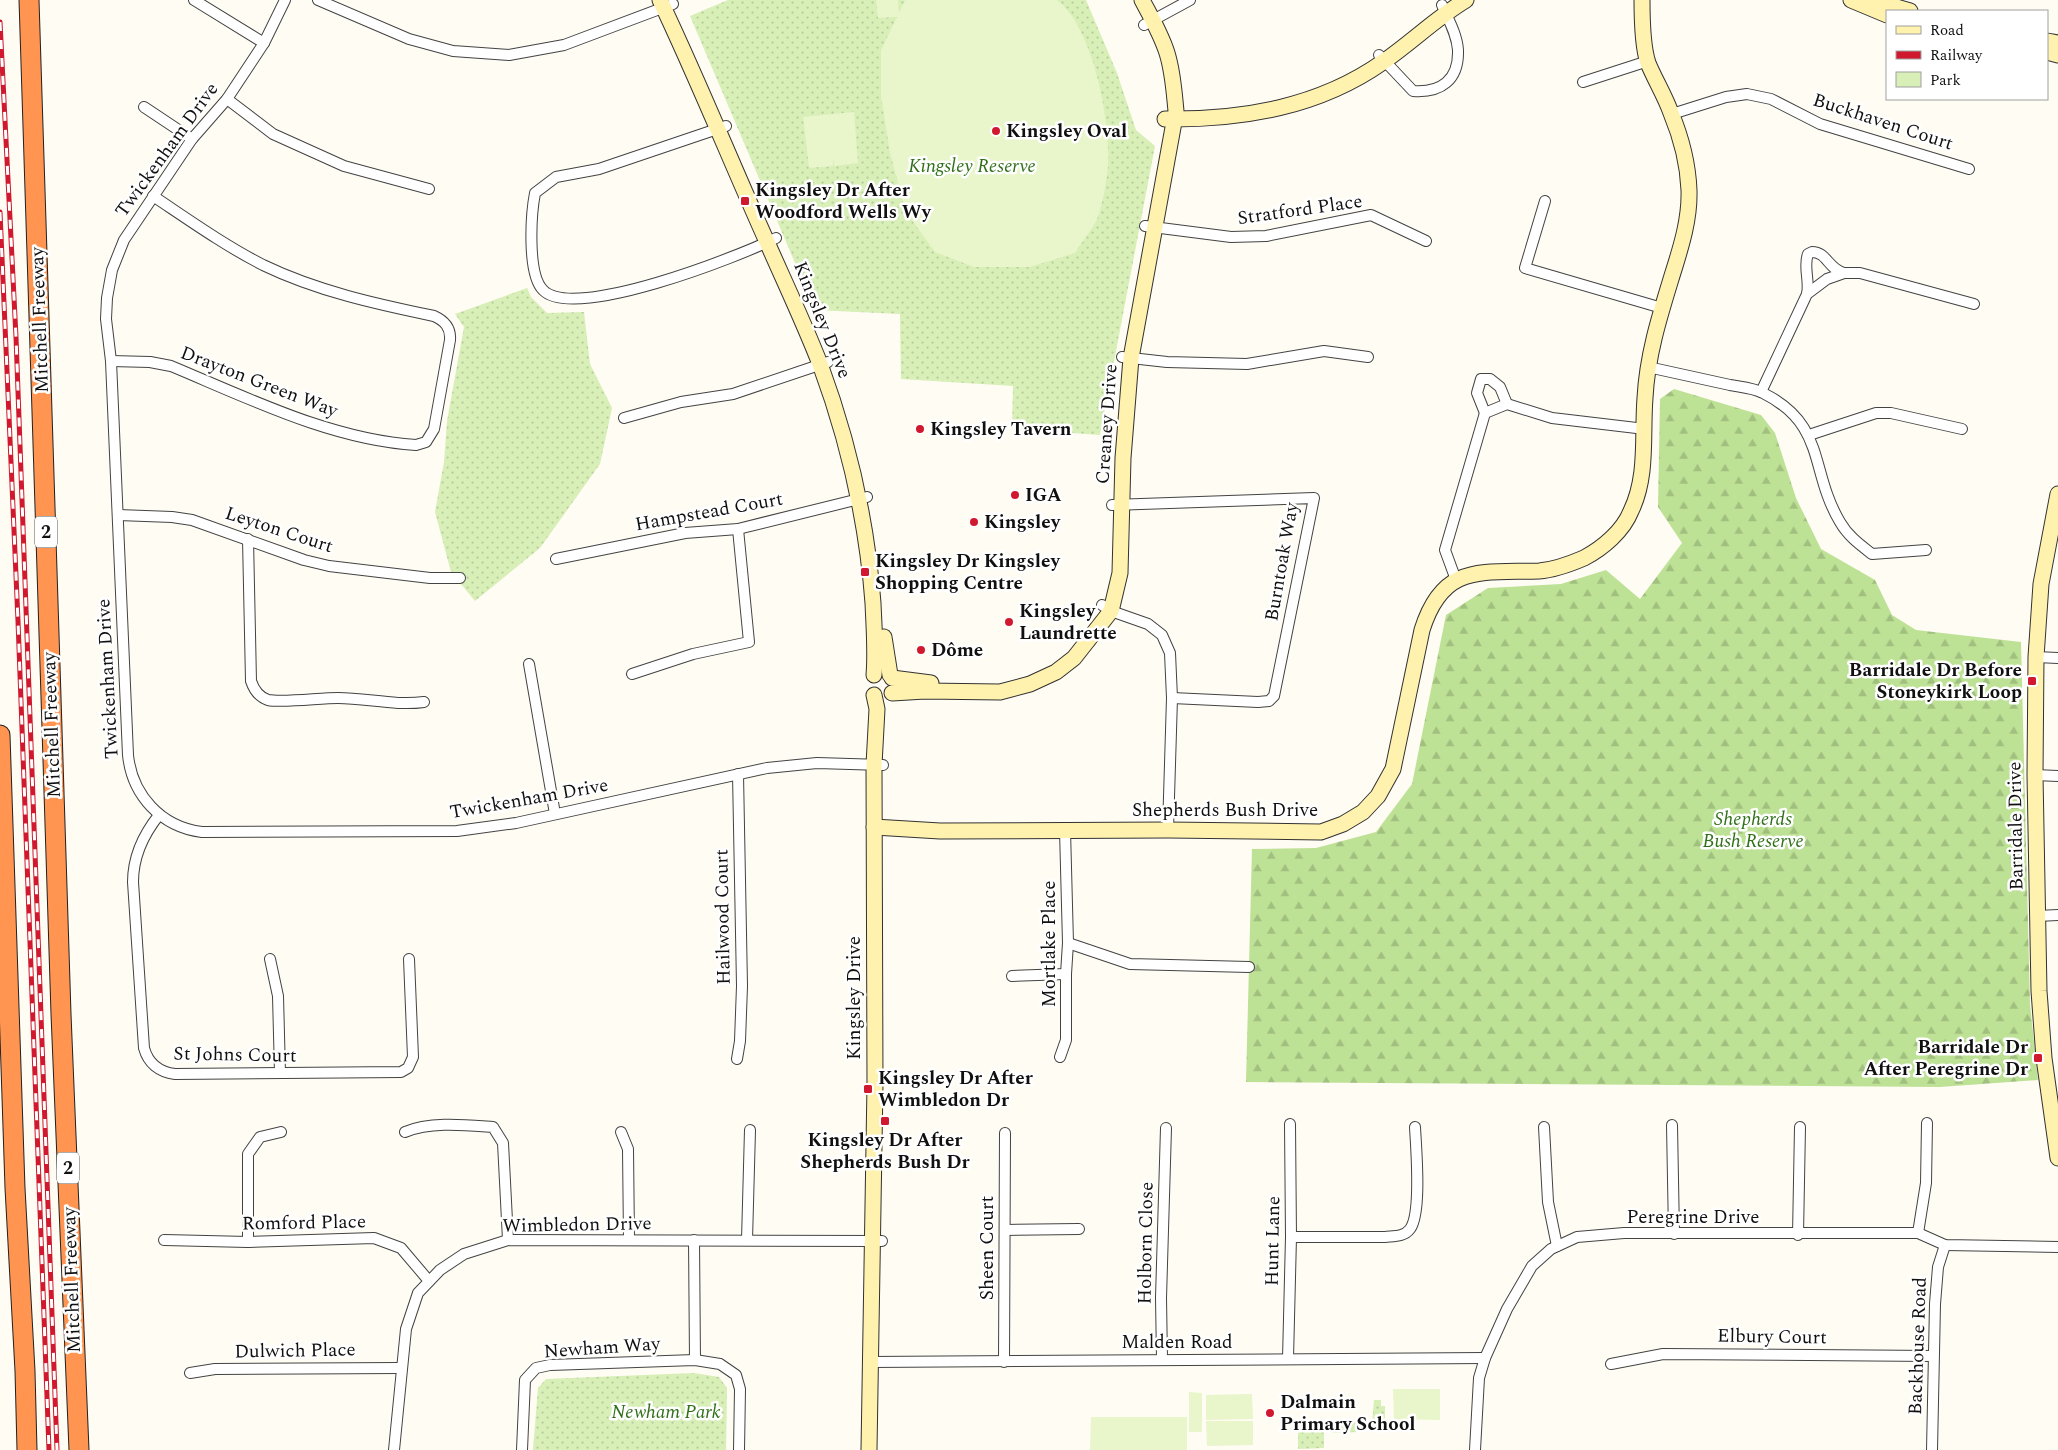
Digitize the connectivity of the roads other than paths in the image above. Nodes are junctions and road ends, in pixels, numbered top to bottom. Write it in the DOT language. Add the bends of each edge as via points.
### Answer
graph roads {
  1 [pos="29,0"];
  2 [pos="194,0"];
  3 [pos="284,0"];
  4 [pos="318,0"];
  5 [pos="1132,0"];
  6 [pos="1142,0"];
  7 [pos="1190,0"];
  8 [pos="1466,0"];
  9 [pos="1642,0"];
  10 [pos="1851,0"];
  11 [pos="1875,0"];
  12 [pos="667,3"];
  13 [pos="1446,6"];
  14 [pos="1907,10"];
  15 [pos="1886,15"];
  16 [pos="1148,23"];
  17 [pos="264,43"];
  18 [pos="1382,58"];
  19 [pos="1648,61"];
  20 [pos="1583,82"];
  21 [pos="227,99"];
  22 [pos="144,107"];
  23 [pos="1672,114"];
  24 [pos="1170,115"];
  25 [pos="722,128"];
  26 [pos="192,139"];
  27 [pos="1969,169"];
  28 [pos="429,189"];
  29 [pos="153,196"];
  30 [pos="1545,200"];
  31 [pos="1150,227"];
  32 [pos="772,240"];
  33 [pos="1426,241"];
  34 [pos="1844,273"];
  35 [pos="1807,294"];
  36 [pos="1974,304"];
  37 [pos="1662,308"];
  38 [pos="1368,357"];
  39 [pos="1127,358"];
  40 [pos="111,361"];
  41 [pos="824,363"];
  42 [pos="1648,367"];
  43 [pos="1761,392"];
  44 [pos="1507,404"];
  45 [pos="1485,413"];
  46 [pos="624,418"];
  47 [pos="1962,428"];
  48 [pos="1644,429"];
  49 [pos="1809,435"];
  50 [pos="863,498"];
  51 [pos="2057,502"];
  52 [pos="1117,506"];
  53 [pos="118,515"];
  54 [pos="738,529"];
  55 [pos="2058,538"];
  56 [pos="248,539"];
  57 [pos="1926,550"];
  58 [pos="556,560"];
  59 [pos="460,578"];
  60 [pos="1456,580"];
  61 [pos="1106,608"];
  62 [pos="2046,657"];
  63 [pos="529,664"];
  64 [pos="632,674"];
  65 [pos="874,675"];
  66 [pos="891,676"];
  67 [pos="885,695"];
  68 [pos="1172,698"];
  69 [pos="424,702"];
  70 [pos="0,735"];
  71 [pos="878,764"];
  72 [pos="738,774"];
  73 [pos="2046,776"];
  74 [pos="555,814"];
  75 [pos="159,815"];
  76 [pos="1065,830"];
  77 [pos="1168,830"];
  78 [pos="878,831"];
  79 [pos="2047,916"];
  80 [pos="1068,943"];
  81 [pos="270,959"];
  82 [pos="409,959"];
  83 [pos="1249,967"];
  84 [pos="1066,974"];
  85 [pos="1012,976"];
  86 [pos="1060,1057"];
  87 [pos="737,1059"];
  88 [pos="280,1074"];
  89 [pos="2058,1101"];
  90 [pos="1927,1123"];
  91 [pos="1290,1124"];
  92 [pos="1672,1125"];
  93 [pos="1415,1127"];
  94 [pos="1544,1127"];
  95 [pos="1800,1127"];
  96 [pos="1166,1128"];
  97 [pos="750,1130"];
  98 [pos="281,1132"];
  99 [pos="405,1132"];
  100 [pos="621,1132"];
  101 [pos="1005,1133"];
  102 [pos="2058,1158"];
  103 [pos="1079,1229"];
  104 [pos="1005,1230"];
  105 [pos="1674,1234"];
  106 [pos="1918,1234"];
  107 [pos="1798,1235"];
  108 [pos="1291,1237"];
  109 [pos="164,1240"];
  110 [pos="508,1240"];
  111 [pos="630,1240"];
  112 [pos="694,1240"];
  113 [pos="747,1240"];
  114 [pos="878,1241"];
  115 [pos="248,1242"];
  116 [pos="1946,1245"];
  117 [pos="1557,1246"];
  118 [pos="2058,1247"];
  119 [pos="429,1281"];
  120 [pos="74,1322"];
  121 [pos="1933,1356"];
  122 [pos="1484,1358"];
  123 [pos="1288,1359"];
  124 [pos="695,1360"];
  125 [pos="1162,1360"];
  126 [pos="875,1362"];
  127 [pos="1004,1362"];
  128 [pos="1611,1364"];
  129 [pos="400,1368"];
  130 [pos="25,1371"];
  131 [pos="190,1373"];
  132 [pos="15,1450"];
  133 [pos="27,1450"];
  134 [pos="79,1450"];
  135 [pos="90,1450"];
  136 [pos="394,1450"];
  137 [pos="522,1450"];
  138 [pos="739,1450"];
  139 [pos="870,1450"];
  140 [pos="878,1450"];
  141 [pos="1475,1450"];
  142 [pos="1932,1450"];
  1 -- 120 [label="highway, Mitchell Freeway / 2" via="60,1004"];
  2 -- 17 [label="street"];
  3 -- 17 [label="street, Twickenham Drive"];
  4 -- 12 [label="street" via="409,39 453,51 510,55 564,45"];
  5 -- 16 [label="street, Creaney Drive"];
  6 -- 16 [label="street, Creaney Drive"];
  7 -- 16 [label="street"];
  8 -- 13 [label="street"];
  9 -- 19 [label="street, Shepherds Bush Drive"];
  10 -- 15 [label="street"];
  11 -- 14 [label="street"];
  12 -- 25 [label="street, Kingsley Drive"];
  13 -- 18 [label="street"];
  13 -- 18 [label="street" via="1458,50 1449,81 1440,89 1413,91"];
  16 -- 24 [label="street, Creaney Drive" via="1167,54 1172,72"];
  17 -- 21 [label="street, Twickenham Drive"];
  18 -- 24 [label="street" via="1334,81 1278,101"];
  19 -- 20 [label="street"];
  19 -- 23 [label="street, Shepherds Bush Drive"];
  21 -- 26 [label="street, Twickenham Drive"];
  21 -- 28 [label="street" via="273,134 344,166"];
  22 -- 26 [label="street"];
  23 -- 27 [label="street, Buckhaven Court" via="1726,97 1748,94 1771,99 1820,124"];
  23 -- 37 [label="street, Shepherds Bush Drive" via="1685,161 1689,191 1687,220"];
  24 -- 31 [label="street, Creaney Drive"];
  25 -- 32 [label="street, Kingsley Drive"];
  25 -- 32 [label="street" via="599,169 556,177 535,193 532,252 538,283 547,294 557,298 596,297 703,269"];
  26 -- 29 [label="street, Twickenham Drive"];
  29 -- 40 [label="street, Twickenham Drive" via="128,233 112,270 106,319"];
  29 -- 40 [label="street, Drayton Green Way" via="220,241 281,273 319,288 442,320 449,330 450,340 434,429 426,442 416,445 356,435 291,416 171,366"];
  30 -- 37 [label="street" via="1525,268"];
  31 -- 33 [label="street, Stratford Place" via="1231,237 1266,236 1371,215"];
  31 -- 39 [label="street, Creaney Drive"];
  32 -- 41 [label="street, Kingsley Drive"];
  34 -- 35 [label="street" via="1827,279"];
  34 -- 35 [label="street" via="1836,271 1818,252 1808,254"];
  34 -- 36 [label="street" via="1860,273"];
  35 -- 43 [label="street"];
  37 -- 42 [label="street, Shepherds Bush Drive"];
  38 -- 39 [label="street" via="1324,351 1247,364"];
  39 -- 52 [label="street, Creaney Drive"];
  40 -- 53 [label="street, Twickenham Drive"];
  41 -- 46 [label="street" via="732,394 681,402"];
  41 -- 50 [label="street, Kingsley Drive" via="846,414"];
  42 -- 43 [label="street"];
  42 -- 48 [label="street, Shepherds Bush Drive"];
  43 -- 49 [label="street" via="1786,406"];
  44 -- 45 [label="street"];
  44 -- 45 [label="street" via="1500,387 1490,378 1481,379 1477,393"];
  44 -- 48 [label="street" via="1552,418"];
  45 -- 60 [label="street" via="1445,550"];
  47 -- 49 [label="street" via="1891,413 1876,413"];
  48 -- 60 [label="street, Shepherds Bush Drive" via="1640,488 1621,528 1602,546 1574,563 1557,568 1482,571"];
  49 -- 57 [label="street" via="1839,522 1851,538 1872,554"];
  50 -- 54 [label="street, Hampstead Court"];
  50 -- 65 [label="street, Kingsley Drive" via="876,656"];
  50 -- 66 [label="street, Kingsley Drive" via="880,577 884,643"];
  51 -- 62 [label="street, Barridale Drive" via="2041,584"];
  52 -- 61 [label="street, Creaney Drive" via="1120,573"];
  52 -- 68 [label="street, Burntoak Way" via="1314,498 1274,696 1269,701 1258,702"];
  53 -- 56 [label="street, Leyton Court" via="192,520"];
  53 -- 75 [label="street, Twickenham Drive" via="129,762 139,792"];
  54 -- 58 [label="street, Hampstead Court" via="685,533"];
  54 -- 64 [label="street" via="749,642 693,654"];
  55 -- 62 [label="street, Barridale Drive" via="2050,583"];
  56 -- 59 [label="street, Leyton Court" via="329,566 430,578"];
  56 -- 69 [label="street" via="251,681 256,693 274,700 339,698 400,704"];
  60 -- 77 [label="street, Shepherds Bush Drive" via="1428,610 1393,769 1378,796 1363,812 1321,832"];
  61 -- 66 [label="street, Creaney Drive" via="1068,651 1052,664 1028,675 986,683 923,683"];
  61 -- 67 [label="street, Creaney Drive" via="1074,658 1056,672 1030,684 1000,692 925,691"];
  61 -- 68 [label="street" via="1148,624 1162,635 1170,653"];
  62 -- 73 [label="street, Barridale Drive"];
  63 -- 74 [label="street"];
  65 -- 66 [label="street"];
  65 -- 67 [label="street" via="869,685"];
  66 -- 67 [label="street" via="895,686"];
  67 -- 71 [label="street, Kingsley Drive"];
  68 -- 77 [label="street"];
  70 -- 130 [label="highway" via="15,1188"];
  71 -- 72 [label="street, Twickenham Drive" via="790,764"];
  71 -- 78 [label="street, Kingsley Drive"];
  72 -- 74 [label="street, Twickenham Drive"];
  72 -- 87 [label="street, Hailwood Court" via="742,986"];
  73 -- 79 [label="street, Barridale Drive"];
  74 -- 75 [label="street, Twickenham Drive" via="458,831 320,833 202,832 176,825"];
  75 -- 88 [label="street, St Johns Court" via="141,842 133,875 147,1058 170,1074"];
  76 -- 77 [label="street, Shepherds Bush Drive"];
  76 -- 78 [label="street, Shepherds Bush Drive" via="940,831 929,835"];
  76 -- 80 [label="street, Mortlake Place"];
  78 -- 114 [label="street, Kingsley Drive"];
  79 -- 89 [label="street, Barridale Drive" via="2049,1007"];
  79 -- 102 [label="street, Barridale Drive" via="2039,991 2044,1058"];
  80 -- 83 [label="street" via="1130,964"];
  80 -- 84 [label="street, Mortlake Place"];
  81 -- 88 [label="street" via="278,996"];
  82 -- 88 [label="street, St Johns Court" via="413,1057 408,1068 397,1073"];
  84 -- 85 [label="street"];
  84 -- 86 [label="street, Mortlake Place" via="1066,1040"];
  90 -- 106 [label="street" via="1926,1183"];
  91 -- 108 [label="street, Hunt Lane"];
  92 -- 105 [label="street"];
  93 -- 108 [label="street" via="1416,1208 1410,1228 1401,1236"];
  94 -- 117 [label="street" via="1548,1202"];
  95 -- 107 [label="street"];
  96 -- 125 [label="street, Holborn Close"];
  97 -- 113 [label="street"];
  98 -- 115 [label="street" via="260,1137 248,1154"];
  99 -- 110 [label="street" via="453,1124 493,1127 503,1142"];
  100 -- 111 [label="street" via="628,1149"];
  101 -- 104 [label="street, Sheen Court"];
  103 -- 104 [label="street"];
  104 -- 127 [label="street, Sheen Court"];
  105 -- 107 [label="street, Peregrine Drive"];
  105 -- 117 [label="street, Peregrine Drive" via="1578,1237"];
  106 -- 107 [label="street, Peregrine Drive"];
  106 -- 116 [label="street, Peregrine Drive"];
  108 -- 123 [label="street, Hunt Lane"];
  109 -- 115 [label="street, Romford Place"];
  110 -- 111 [label="street, Wimbledon Drive"];
  110 -- 119 [label="street, Wimbledon Drive" via="464,1254"];
  111 -- 112 [label="street, Wimbledon Drive"];
  112 -- 113 [label="street, Wimbledon Drive"];
  112 -- 124 [label="street"];
  113 -- 114 [label="street, Wimbledon Drive"];
  114 -- 126 [label="street, Kingsley Drive"];
  115 -- 119 [label="street, Romford Place" via="374,1238 401,1248"];
  116 -- 118 [label="street, Peregrine Drive"];
  116 -- 121 [label="street, Backhouse Road" via="1938,1267"];
  117 -- 122 [label="street, Peregrine Drive" via="1532,1266"];
  119 -- 129 [label="street, Wimbledon Drive" via="418,1293 406,1329"];
  120 -- 134 [label="highway, Mitchell Freeway / 2"];
  120 -- 135 [label="highway"];
  121 -- 128 [label="street, Elbury Court" via="1664,1354"];
  121 -- 142 [label="street, Backhouse Road"];
  122 -- 123 [label="street, Malden Road"];
  122 -- 141 [label="street, Peregrine Drive" via="1479,1378"];
  123 -- 125 [label="street, Malden Road"];
  124 -- 137 [label="street, Newham Way" via="536,1368 525,1380"];
  124 -- 138 [label="street, Newham Way" via="720,1364 736,1374 740,1389"];
  125 -- 127 [label="street, Malden Road"];
  126 -- 127 [label="street, Malden Road"];
  126 -- 139 [label="street, Kingsley Drive"];
  126 -- 140 [label="street, Kingsley Drive"];
  129 -- 131 [label="street, Dulwich Place" via="215,1369"];
  129 -- 136 [label="street, Wimbledon Drive"];
  130 -- 132 [label="highway"];
  130 -- 133 [label="highway"];
}
